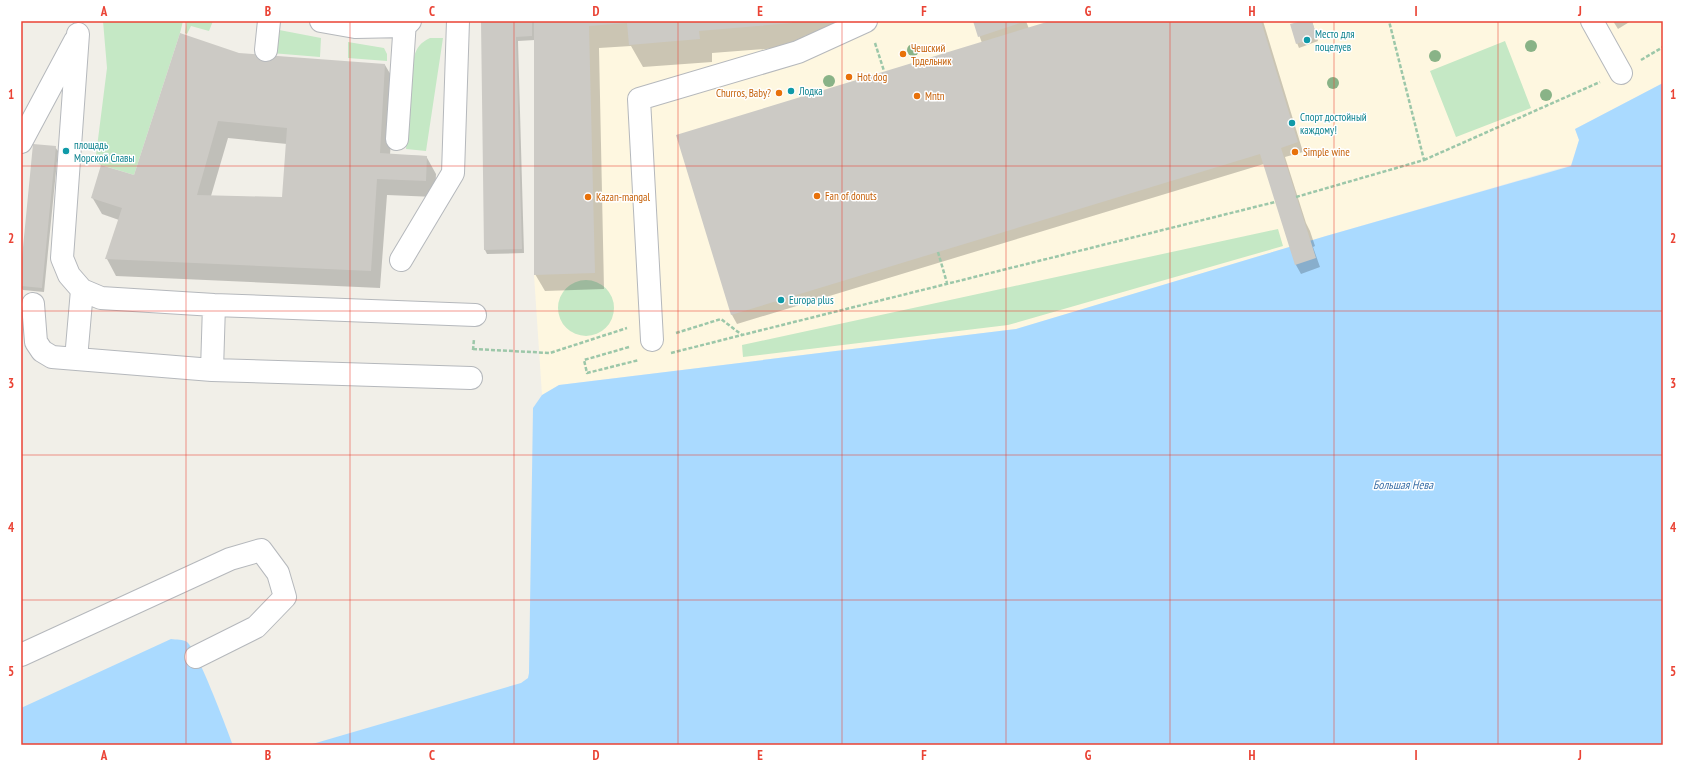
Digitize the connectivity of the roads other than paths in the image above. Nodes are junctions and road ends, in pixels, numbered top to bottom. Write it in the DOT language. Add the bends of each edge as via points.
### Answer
graph roads {
  1 [pos="269,21"];
  2 [pos="321,21"];
  3 [pos="458,21"];
  4 [pos="866,21"];
  5 [pos="1592,21"];
  6 [pos="407,23"];
  7 [pos="79,28"];
  8 [pos="266,50"];
  9 [pos="1621,73"];
  10 [pos="397,139"];
  11 [pos="21,142"];
  12 [pos="401,260"];
  13 [pos="82,290"];
  14 [pos="33,304"];
  15 [pos="214,305"];
  16 [pos="475,315"];
  17 [pos="652,330"];
  18 [pos="76,359"];
  19 [pos="212,370"];
  20 [pos="471,378"];
  21 [pos="21,655"];
  22 [pos="196,657"];
  1 -- 8 [label="lane"];
  2 -- 6 [label="lane" via="355,27"];
  3 -- 12 [label="lane" via="453,173"];
  4 -- 17 [label="lane" via="798,52 639,99"];
  5 -- 9 [label="lane"];
  6 -- 10 [label="lane"];
  7 -- 11 [label="lane"];
  7 -- 13 [label="lane" via="62,258 70,275"];
  13 -- 15 [label="lane" via="101,298"];
  13 -- 18 [label="lane"];
  14 -- 18 [label="lane" via="36,342 42,351 52,356"];
  15 -- 16 [label="lane"];
  15 -- 19 [label="lane"];
  18 -- 19 [label="lane"];
  19 -- 20 [label="lane"];
  21 -- 22 [label="lane" via="230,559 261,550 278,573 285,597 256,627"];
}
